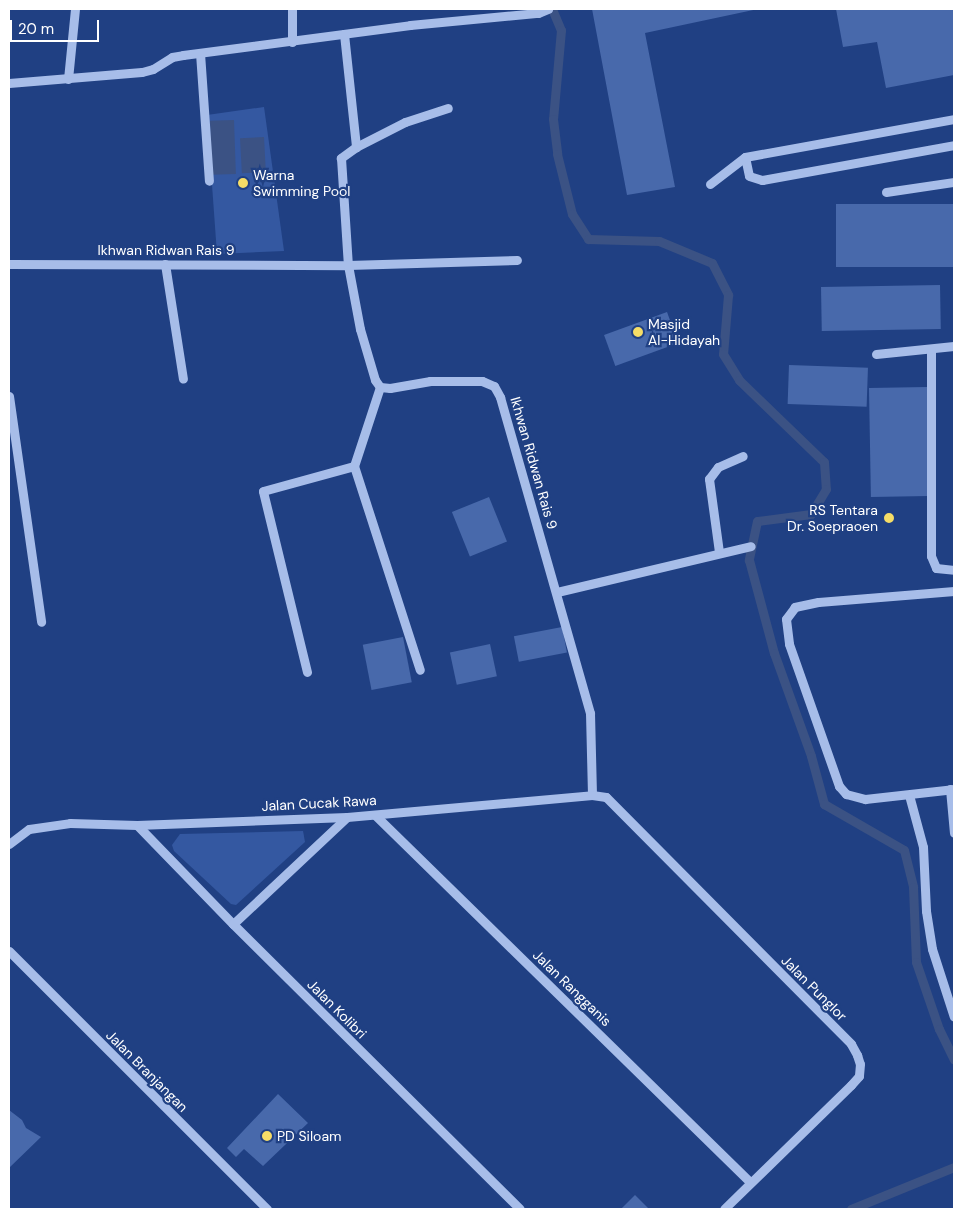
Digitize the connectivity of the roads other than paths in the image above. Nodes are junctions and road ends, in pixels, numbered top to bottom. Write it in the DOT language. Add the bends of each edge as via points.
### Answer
graph roads {
  1 [pos="74,9"];
  2 [pos="292,9"];
  3 [pos="548,9"];
  4 [pos="344,34"];
  5 [pos="292,42"];
  6 [pos="200,53"];
  7 [pos="68,79"];
  8 [pos="9,82"];
  9 [pos="448,108"];
  10 [pos="954,119"];
  11 [pos="954,145"];
  12 [pos="356,147"];
  13 [pos="746,157"];
  14 [pos="209,181"];
  15 [pos="954,182"];
  16 [pos="710,184"];
  17 [pos="886,192"];
  18 [pos="517,260"];
  19 [pos="9,264"];
  20 [pos="164,264"];
  21 [pos="348,265"];
  22 [pos="954,346"];
  23 [pos="932,349"];
  24 [pos="876,354"];
  25 [pos="183,379"];
  26 [pos="380,387"];
  27 [pos="9,396"];
  28 [pos="743,456"];
  29 [pos="354,466"];
  30 [pos="751,546"];
  31 [pos="720,552"];
  32 [pos="954,570"];
  33 [pos="954,591"];
  34 [pos="557,592"];
  35 [pos="41,622"];
  36 [pos="420,670"];
  37 [pos="307,672"];
  38 [pos="952,789"];
  39 [pos="592,794"];
  40 [pos="909,794"];
  41 [pos="375,814"];
  42 [pos="347,817"];
  43 [pos="137,825"];
  44 [pos="954,834"];
  45 [pos="9,844"];
  46 [pos="233,924"];
  47 [pos="9,952"];
  48 [pos="954,1016"];
  49 [pos="750,1182"];
  50 [pos="737,1196"];
  51 [pos="267,1209"];
  52 [pos="520,1209"];
  53 [pos="724,1209"];
  54 [pos="733,1209"];
  1 -- 7 [label="street"];
  2 -- 5 [label="street"];
  3 -- 4 [label="street" via="538,13"];
  4 -- 5 [label="street"];
  4 -- 12 [label="street"];
  5 -- 6 [label="street"];
  6 -- 7 [label="street" via="172,57 142,72"];
  6 -- 14 [label="street"];
  7 -- 8 [label="street"];
  9 -- 12 [label="street" via="405,122"];
  10 -- 13 [label="street"];
  11 -- 13 [label="street" via="762,180 749,176"];
  12 -- 21 [label="street" via="341,158"];
  13 -- 16 [label="street"];
  15 -- 17 [label="street"];
  18 -- 21 [label="street, Ikhwan Ridwan Rais 9"];
  19 -- 20 [label="street, Ikhwan Ridwan Rais 9"];
  20 -- 21 [label="street, Ikhwan Ridwan Rais 9"];
  20 -- 25 [label="street"];
  21 -- 26 [label="street" via="360,328"];
  22 -- 23 [label="street"];
  23 -- 24 [label="street"];
  23 -- 32 [label="street" via="931,556 936,568"];
  26 -- 29 [label="street"];
  26 -- 34 [label="street, Ikhwan Ridwan Rais 9" via="430,381 482,381 494,386 500,397"];
  27 -- 35 [label="street"];
  28 -- 31 [label="street" via="718,467 709,479"];
  29 -- 36 [label="street"];
  29 -- 37 [label="street" via="263,491"];
  30 -- 31 [label="street"];
  31 -- 34 [label="street"];
  33 -- 40 [label="street" via="818,602 795,607 786,619 790,644 839,786 846,794 865,799"];
  34 -- 39 [label="street, Ikhwan Ridwan Rais 9" via="590,713"];
  38 -- 40 [label="street"];
  38 -- 44 [label="street"];
  39 -- 41 [label="street, Jalan Cucak Rawa"];
  39 -- 49 [label="street, Jalan Punglor" via="606,797 851,1044 857,1055 860,1064 858,1076 851,1085"];
  40 -- 48 [label="street" via="923,846 926,911 932,949"];
  41 -- 42 [label="street, Jalan Cucak Rawa"];
  41 -- 49 [label="street, Jalan Rangganis"];
  42 -- 43 [label="street, Jalan Cucak Rawa"];
  42 -- 46 [label="street"];
  43 -- 45 [label="street, Jalan Cucak Rawa" via="70,823 29,829"];
  43 -- 46 [label="street, Jalan Kolibri"];
  46 -- 52 [label="street, Jalan Kolibri"];
  47 -- 51 [label="street, Jalan Branjangan"];
  49 -- 50 [label="street, Jalan Punglor"];
  50 -- 53 [label="street, Jalan Punglor"];
  50 -- 54 [label="street"];
}
